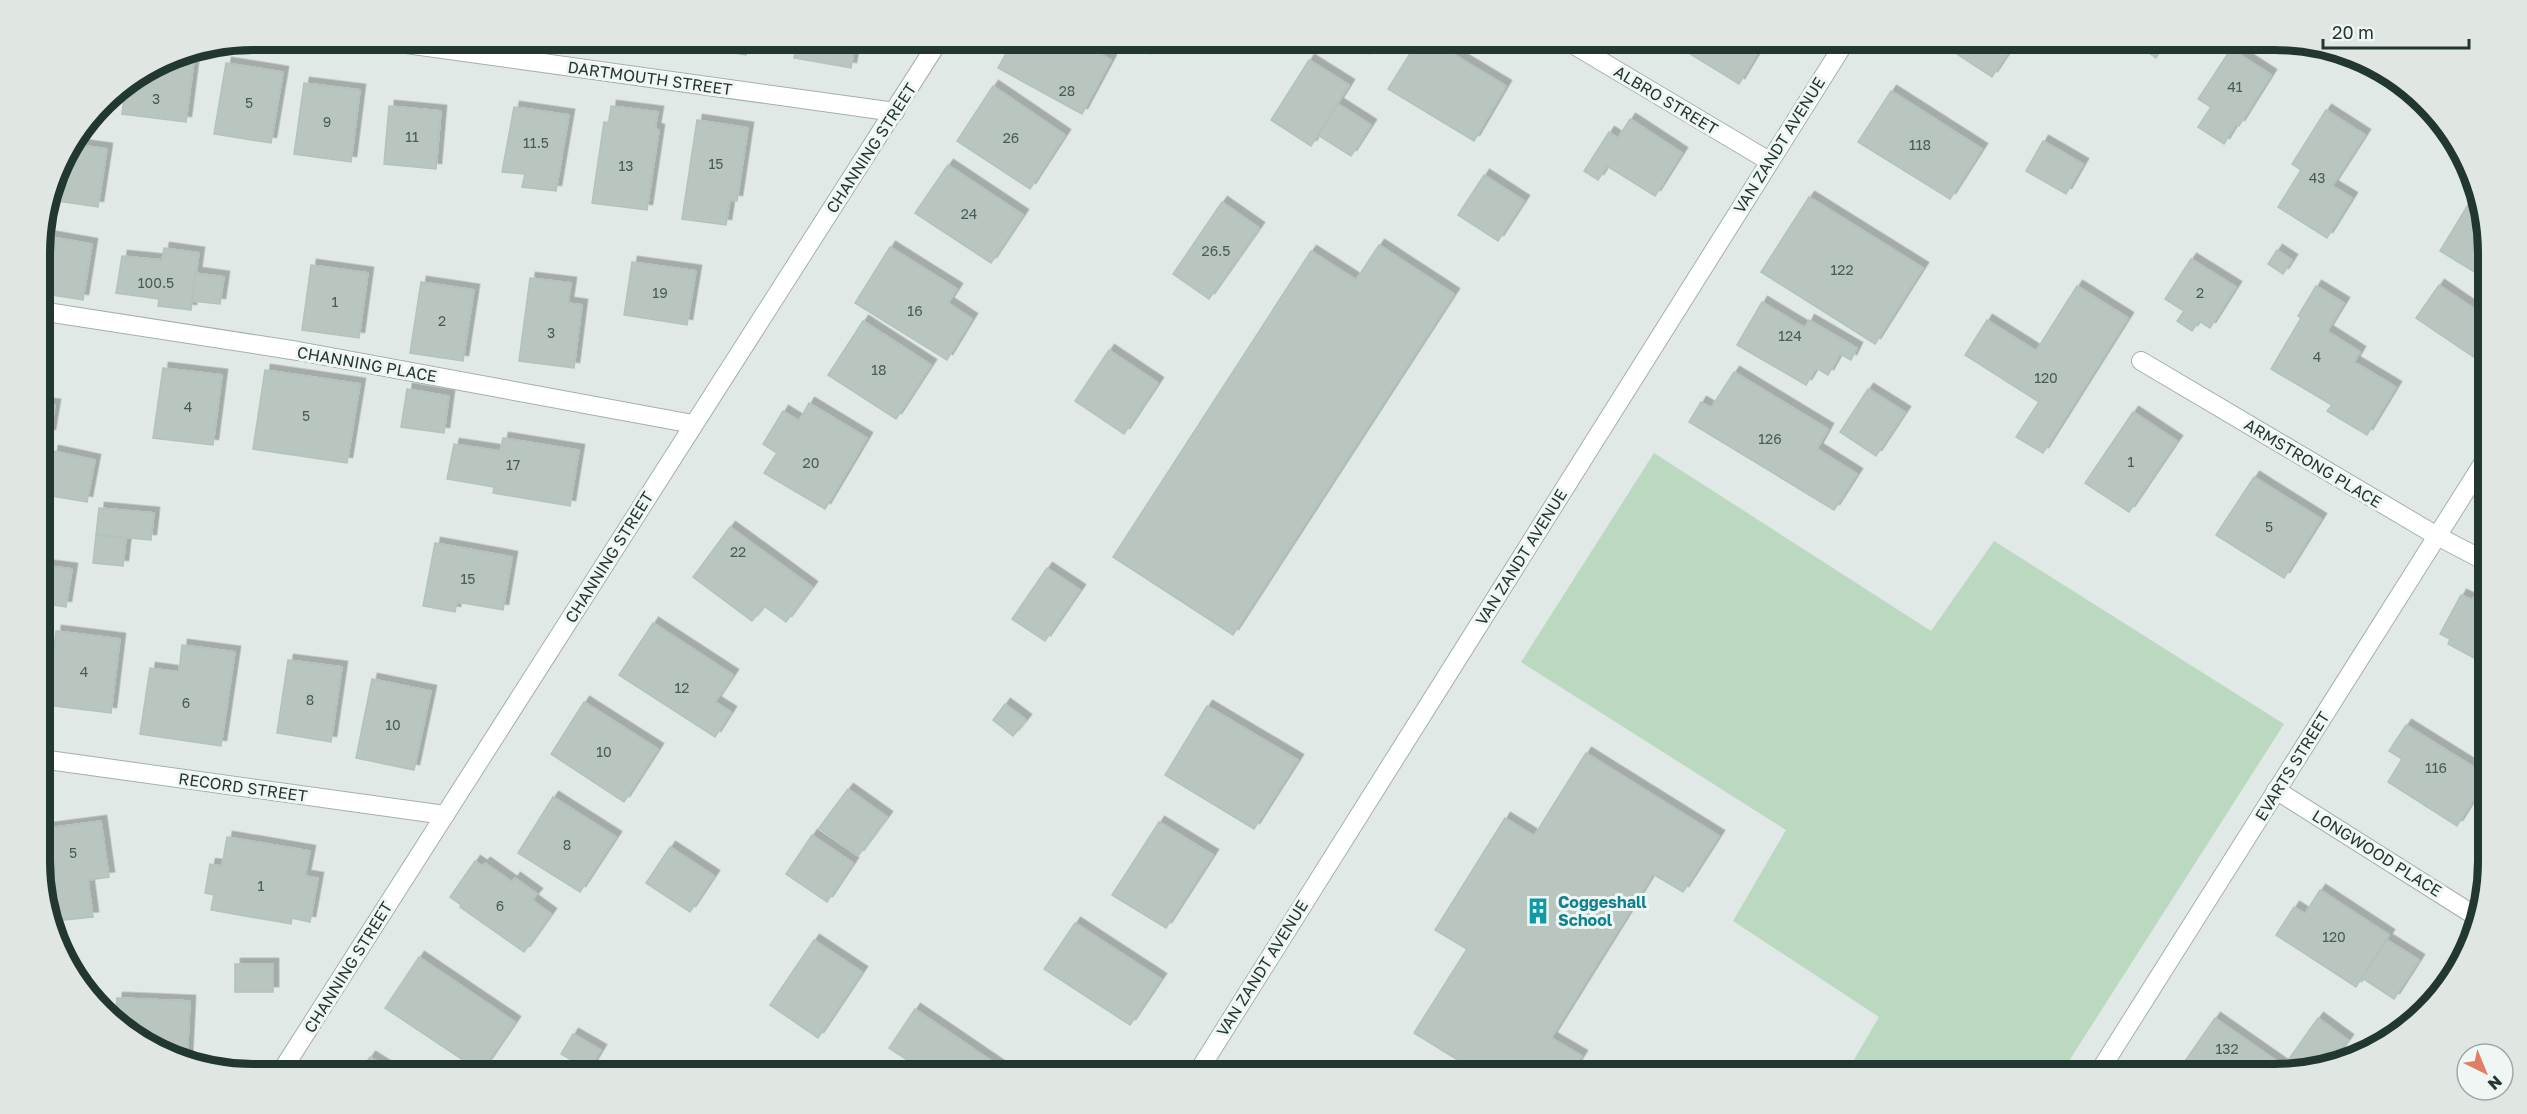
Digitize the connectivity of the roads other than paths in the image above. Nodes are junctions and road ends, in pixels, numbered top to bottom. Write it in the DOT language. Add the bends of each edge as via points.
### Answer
graph roads {
  1 [pos="449,50"];
  2 [pos="933,50"];
  3 [pos="1582,50"];
  4 [pos="1839,50"];
  5 [pos="895,112"];
  6 [pos="1769,161"];
  7 [pos="50,313"];
  8 [pos="2141,361"];
  9 [pos="693,424"];
  10 [pos="2478,471"];
  11 [pos="2437,537"];
  12 [pos="2478,558"];
  13 [pos="50,760"];
  14 [pos="2276,790"];
  15 [pos="445,815"];
  16 [pos="2471,913"];
  17 [pos="286,1064"];
  18 [pos="1203,1064"];
  19 [pos="2104,1064"];
  1 -- 5 [label="street, DARTMOUTH STREET"];
  2 -- 5 [label="street, CHANNING STREET"];
  3 -- 6 [label="street, ALBRO STREET"];
  4 -- 6 [label="street, VAN ZANDT AVENUE"];
  5 -- 9 [label="street, CHANNING STREET"];
  6 -- 18 [label="street, VAN ZANDT AVENUE"];
  7 -- 9 [label="street, CHANNING PLACE" via="298,351"];
  8 -- 11 [label="street, ARMSTRONG PLACE"];
  9 -- 15 [label="street, CHANNING STREET"];
  10 -- 11 [label="street, EVARTS STREET"];
  11 -- 12 [label="street, ARMSTRONG PLACE"];
  11 -- 14 [label="street, EVARTS STREET"];
  13 -- 15 [label="street, RECORD STREET"];
  14 -- 16 [label="street, LONGWOOD PLACE"];
  14 -- 19 [label="street, EVARTS STREET"];
  15 -- 17 [label="street, CHANNING STREET"];
}
